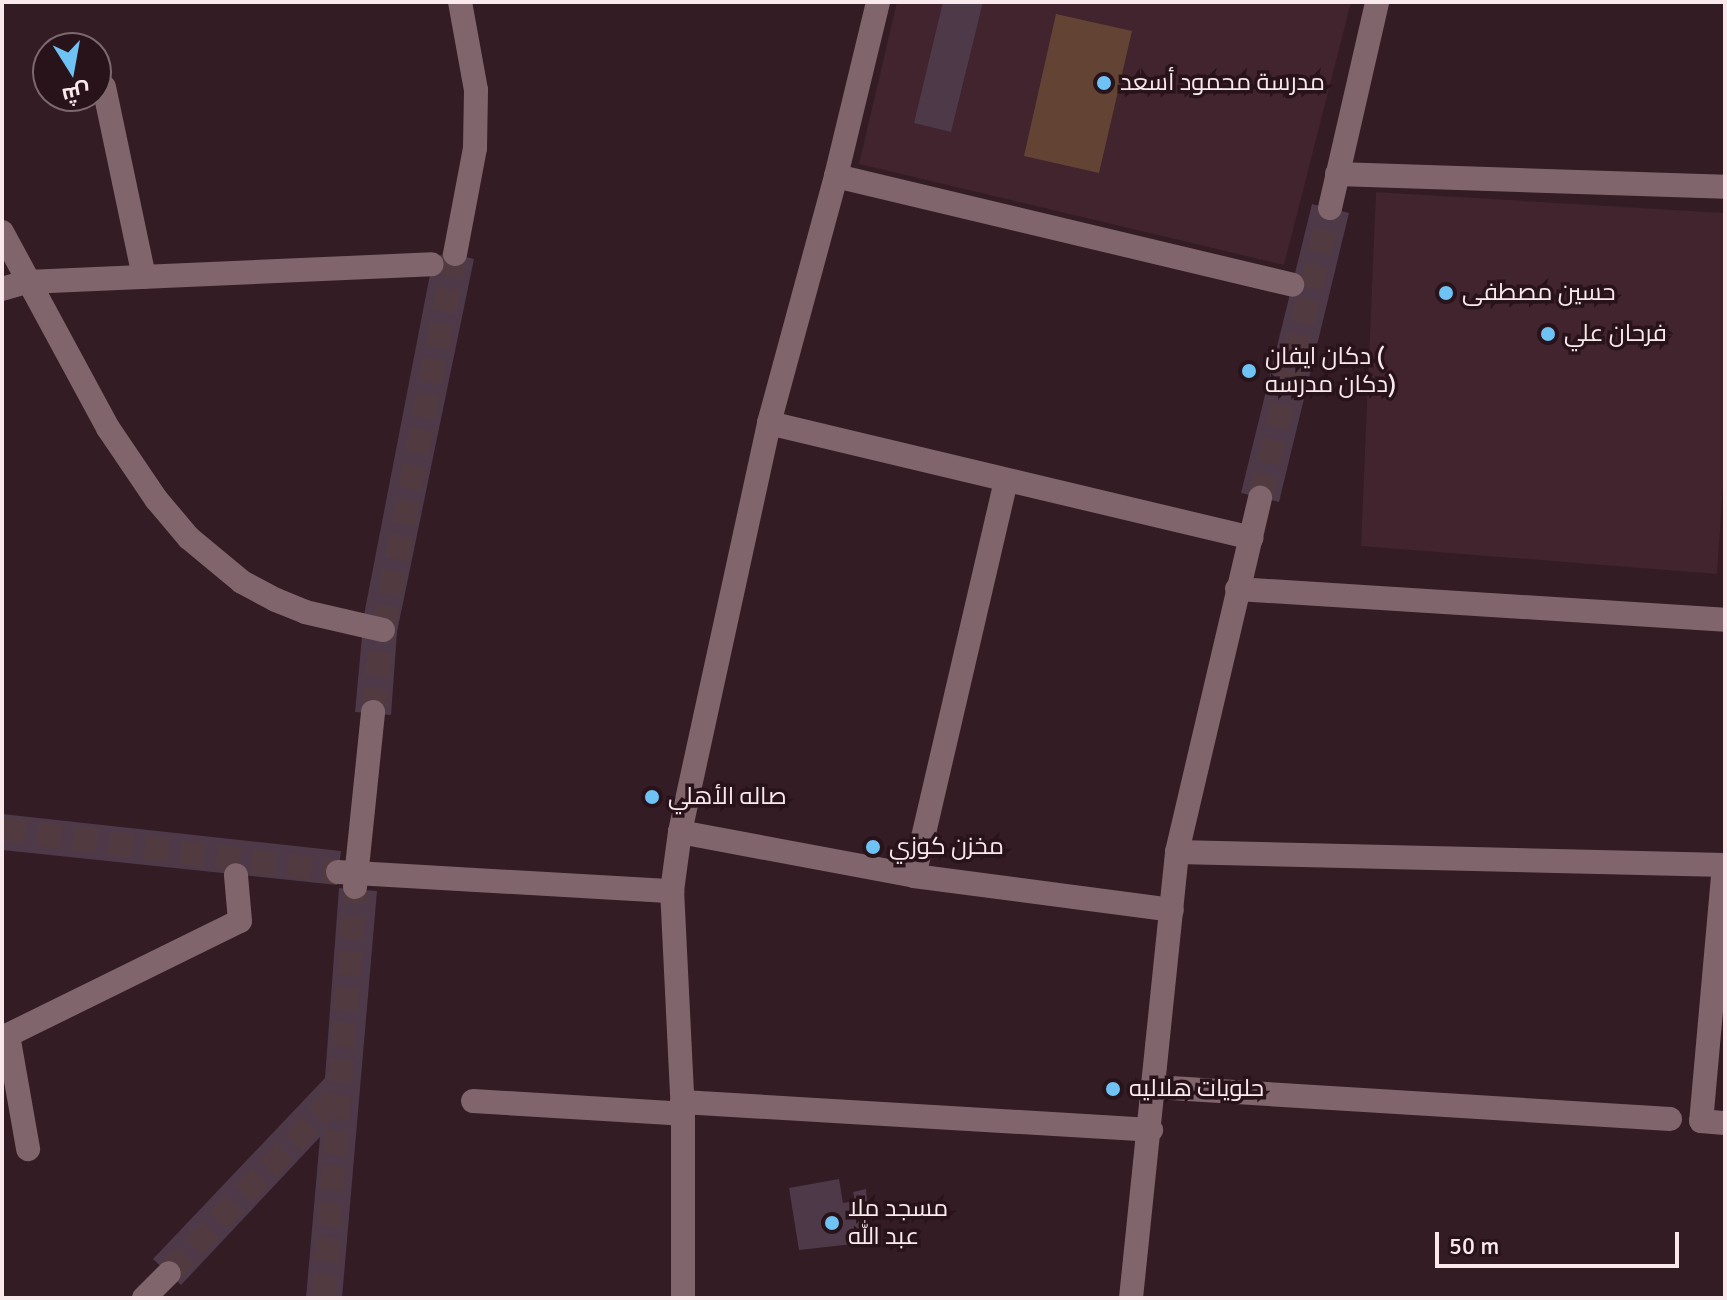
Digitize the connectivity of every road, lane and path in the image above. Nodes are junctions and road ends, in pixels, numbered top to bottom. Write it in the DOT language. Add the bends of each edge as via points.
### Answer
graph roads {
  1 [pos="460,2"];
  2 [pos="878,2"];
  3 [pos="1377,2"];
  4 [pos="109,112"];
  5 [pos="1337,174"];
  6 [pos="836,176"];
  7 [pos="1725,187"];
  8 [pos="1330,208"];
  9 [pos="2,232"];
  10 [pos="455,254"];
  11 [pos="432,264"];
  12 [pos="144,277"];
  13 [pos="27,282"];
  14 [pos="1292,285"];
  15 [pos="2,289"];
  16 [pos="769,423"];
  17 [pos="1006,481"];
  18 [pos="1260,498"];
  19 [pos="1251,538"];
  20 [pos="1237,589"];
  21 [pos="1725,620"];
  22 [pos="383,630"];
  23 [pos="373,712"];
  24 [pos="680,832"];
  25 [pos="1177,852"];
  26 [pos="1725,865"];
  27 [pos="236,875"];
  28 [pos="914,876"];
  29 [pos="672,891"];
  30 [pos="1172,910"];
  31 [pos="5,1036"];
  32 [pos="1155,1087"];
  33 [pos="473,1101"];
  34 [pos="682,1108"];
  35 [pos="1670,1119"];
  36 [pos="1725,1123"];
  37 [pos="1151,1130"];
  38 [pos="28,1149"];
  39 [pos="169,1273"];
  40 [pos="151,1296"];
  41 [pos="683,1298"];
  42 [pos="1131,1298"];
  1 -- 10 [label="street" via="476,105 475,148"];
  2 -- 6 [label="street"];
  3 -- 5 [label="street"];
  4 -- 12 [label="street"];
  5 -- 7 [label="street"];
  5 -- 8 [label="street"];
  6 -- 14 [label="street"];
  6 -- 16 [label="street"];
  9 -- 13 [label="street"];
  11 -- 12 [label="street"];
  12 -- 13 [label="street"];
  13 -- 15 [label="street"];
  13 -- 22 [label="street" via="108,428 189,538 242,582 276,600"];
  16 -- 17 [label="street"];
  16 -- 24 [label="street"];
  17 -- 19 [label="street"];
  17 -- 28 [label="street"];
  18 -- 19 [label="street"];
  19 -- 20 [label="street"];
  20 -- 21 [label="street"];
  20 -- 25 [label="street"];
  23 -- 29 [label="street" via="350,878"];
  24 -- 28 [label="street"];
  24 -- 29 [label="street"];
  25 -- 26 [label="street"];
  25 -- 30 [label="street"];
  26 -- 36 [label="street" via="1701,1121"];
  27 -- 31 [label="street" via="240,921"];
  28 -- 30 [label="street"];
  29 -- 34 [label="street"];
  30 -- 32 [label="street"];
  31 -- 38 [label="street"];
  32 -- 35 [label="street"];
  32 -- 37 [label="street"];
  33 -- 34 [label="street"];
  34 -- 37 [label="street"];
  34 -- 41 [label="street"];
  37 -- 42 [label="street"];
  39 -- 40 [label="street"];
}
